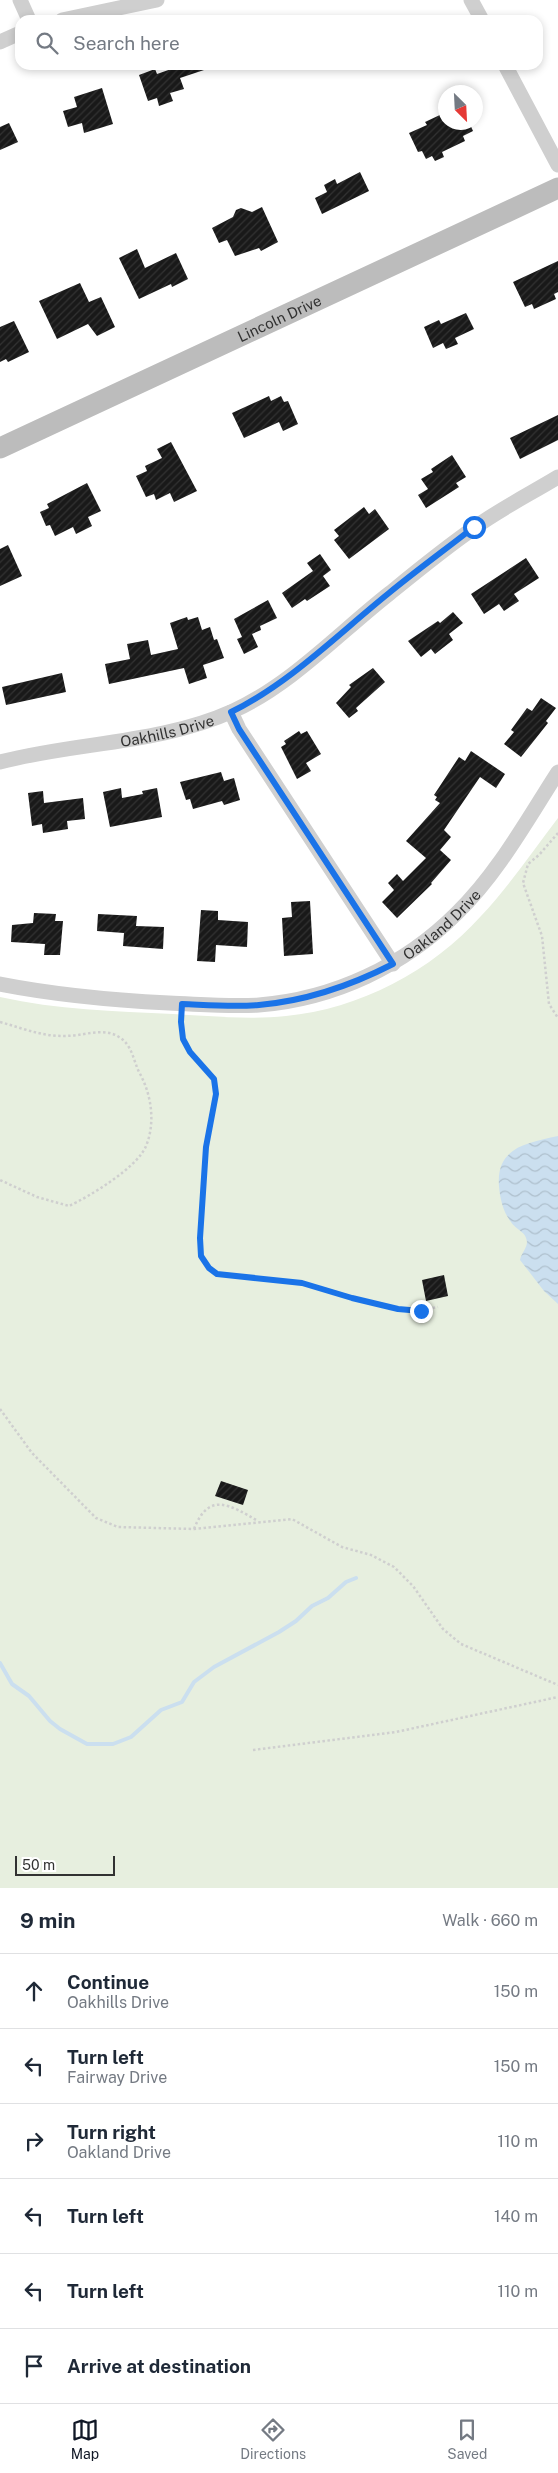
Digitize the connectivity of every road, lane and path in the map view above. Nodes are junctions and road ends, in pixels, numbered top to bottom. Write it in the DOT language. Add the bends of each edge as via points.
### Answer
graph roads {
  1 [pos="20,0"];
  2 [pos="157,0"];
  3 [pos="471,0"];
  4 [pos="95,6"];
  5 [pos="27,15"];
  6 [pos="74,15"];
  7 [pos="479,15"];
  8 [pos="15,35"];
  9 [pos="0,42"];
  10 [pos="508,70"];
  11 [pos="558,165"];
  12 [pos="558,188"];
  13 [pos="0,448"];
  14 [pos="558,477"];
  15 [pos="231,712"];
  16 [pos="0,762"];
  17 [pos="558,772"];
  18 [pos="558,833"];
  19 [pos="393,964"];
  20 [pos="0,984"];
  21 [pos="182,1004"];
  22 [pos="558,1018"];
  23 [pos="0,1022"];
  24 [pos="0,1180"];
  25 [pos="438,1307"];
  26 [pos="0,1408"];
  27 [pos="259,1522"];
  28 [pos="194,1529"];
  29 [pos="558,1685"];
  30 [pos="558,1697"];
  31 [pos="253,1750"];
  1 -- 5 [label="street"];
  2 -- 4 [label="street"];
  3 -- 7 [label="street"];
  4 -- 6 [label="street"];
  8 -- 9 [label="street"];
  10 -- 11 [label="street"];
  12 -- 13 [label="street, Lincoln Drive"];
  14 -- 15 [label="street, Oakhills Drive" via="474,527 325,648 262,695"];
  15 -- 16 [label="street, Oakhills Drive" via="150,735"];
  15 -- 19 [label="street"];
  17 -- 19 [label="street, Oakland Drive" via="469,901 425,942"];
  18 -- 22 [label="path" via="528,864 523,883 542,936 549,1004"];
  19 -- 21 [label="street, Oakland Drive" via="346,984 290,1000 258,1005"];
  20 -- 21 [label="street, Oakland Drive" via="72,996"];
  21 -- 25 [label="path" via="183,1039 214,1079 216,1094 206,1147 201,1210 201,1256 209,1268 217,1274 302,1283 398,1309 421,1311"];
  23 -- 24 [label="path" via="48,1036 98,1032 118,1036 131,1049 148,1089 151,1107 146,1146 139,1156 89,1197 69,1206 37,1197"];
  26 -- 28 [label="path" via="32,1453 96,1518 118,1527"];
  27 -- 28 [label="path"];
  27 -- 28 [label="path" via="234,1507 220,1504 208,1507"];
  27 -- 29 [label="path" via="292,1519 342,1547 371,1555 394,1567 443,1629 461,1644"];
  30 -- 31 [label="path" via="396,1732"];
}
